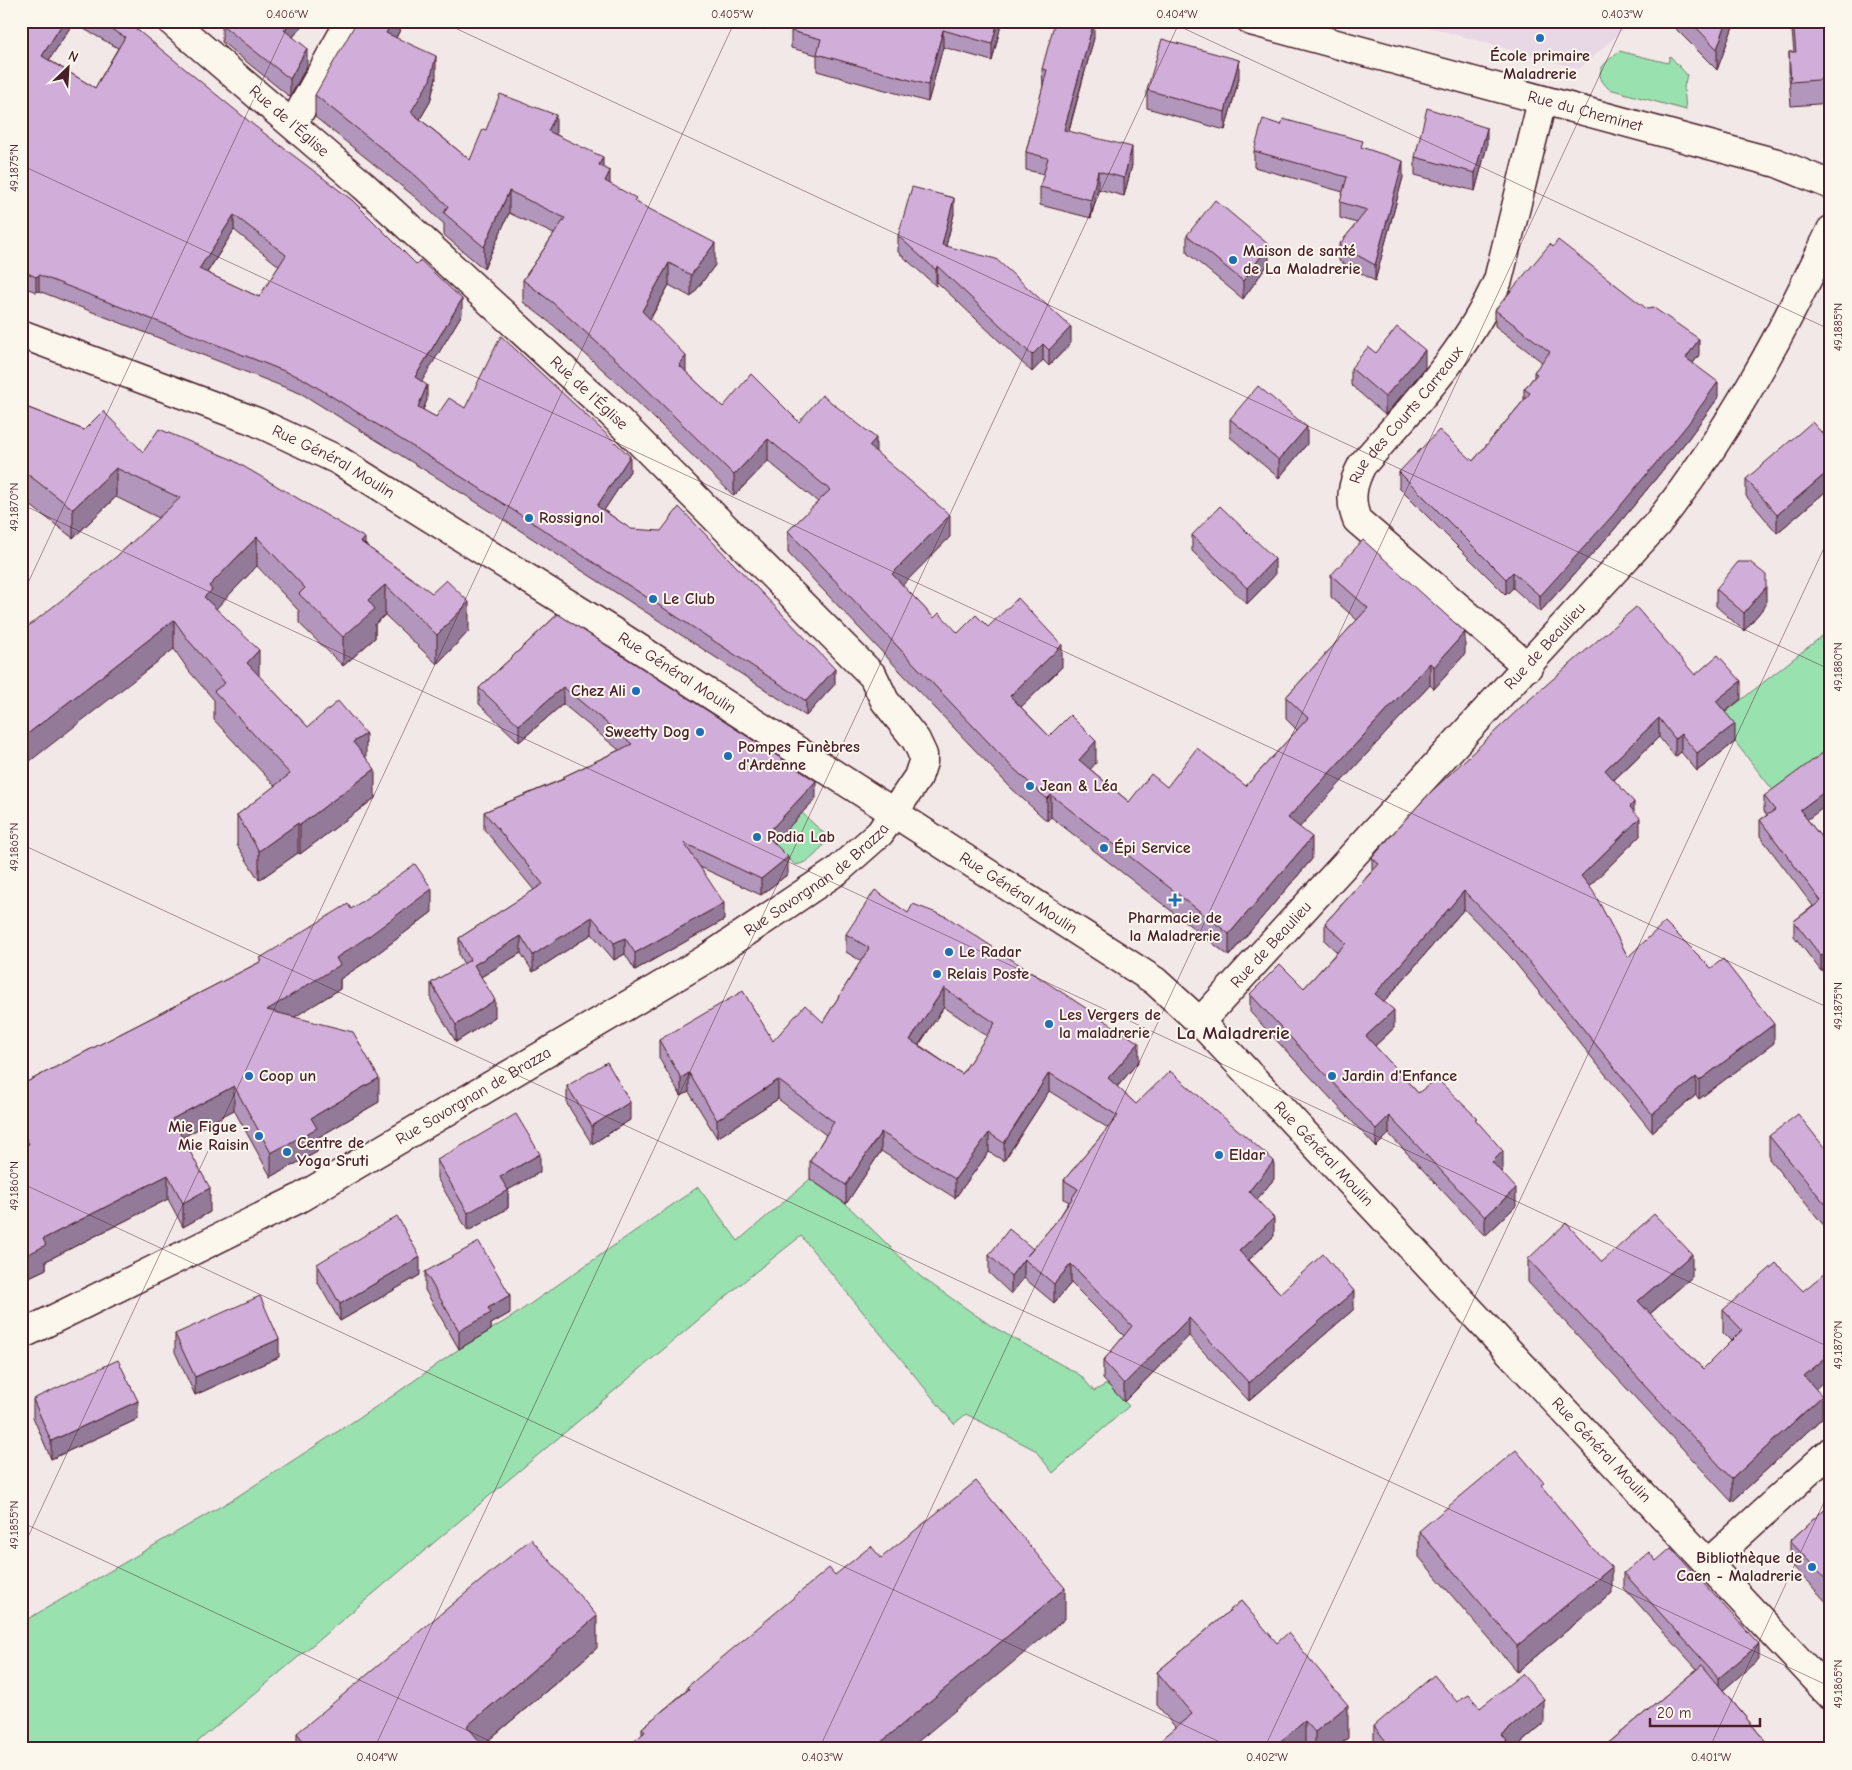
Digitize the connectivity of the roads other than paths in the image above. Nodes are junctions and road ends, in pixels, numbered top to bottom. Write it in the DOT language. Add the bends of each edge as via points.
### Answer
graph roads {
  1 [pos="171,21"];
  2 [pos="350,21"];
  3 [pos="1250,21"];
  4 [pos="1542,101"];
  5 [pos="293,124"];
  6 [pos="1831,185"];
  7 [pos="1831,230"];
  8 [pos="21,334"];
  9 [pos="1528,667"];
  10 [pos="895,811"];
  11 [pos="1200,1022"];
  12 [pos="21,1335"];
  13 [pos="1831,1451"];
  14 [pos="1708,1563"];
  15 [pos="1831,1695"];
  1 -- 5 [label="street, Rue de l'Église"];
  2 -- 5 [label="street"];
  3 -- 4 [label="street, Rue du Cheminet"];
  4 -- 6 [label="street, Rue du Cheminet" via="1777,163"];
  4 -- 9 [label="street, Rue des Courts Carreaux" via="1498,280 1488,305 1443,371 1362,465 1355,479 1351,506 1357,520"];
  5 -- 10 [label="street, Rue de l'Église" via="611,413 873,676 885,701 916,740 923,755 918,777"];
  7 -- 9 [label="street, Rue de Beaulieu" via="1744,397 1687,486 1608,580"];
  8 -- 10 [label="street, Rue Général Moulin" via="257,422 338,460"];
  9 -- 11 [label="street, Rue de Beaulieu"];
  10 -- 11 [label="street, Rue Général Moulin" via="1145,974"];
  10 -- 12 [label="street, Rue Savorgnan de Brazza" via="880,833 837,870 706,959 298,1199"];
  11 -- 14 [label="street, Rue Général Moulin"];
  13 -- 14 [label="street"];
  14 -- 15 [label="street, Rue Général Moulin"];
}
